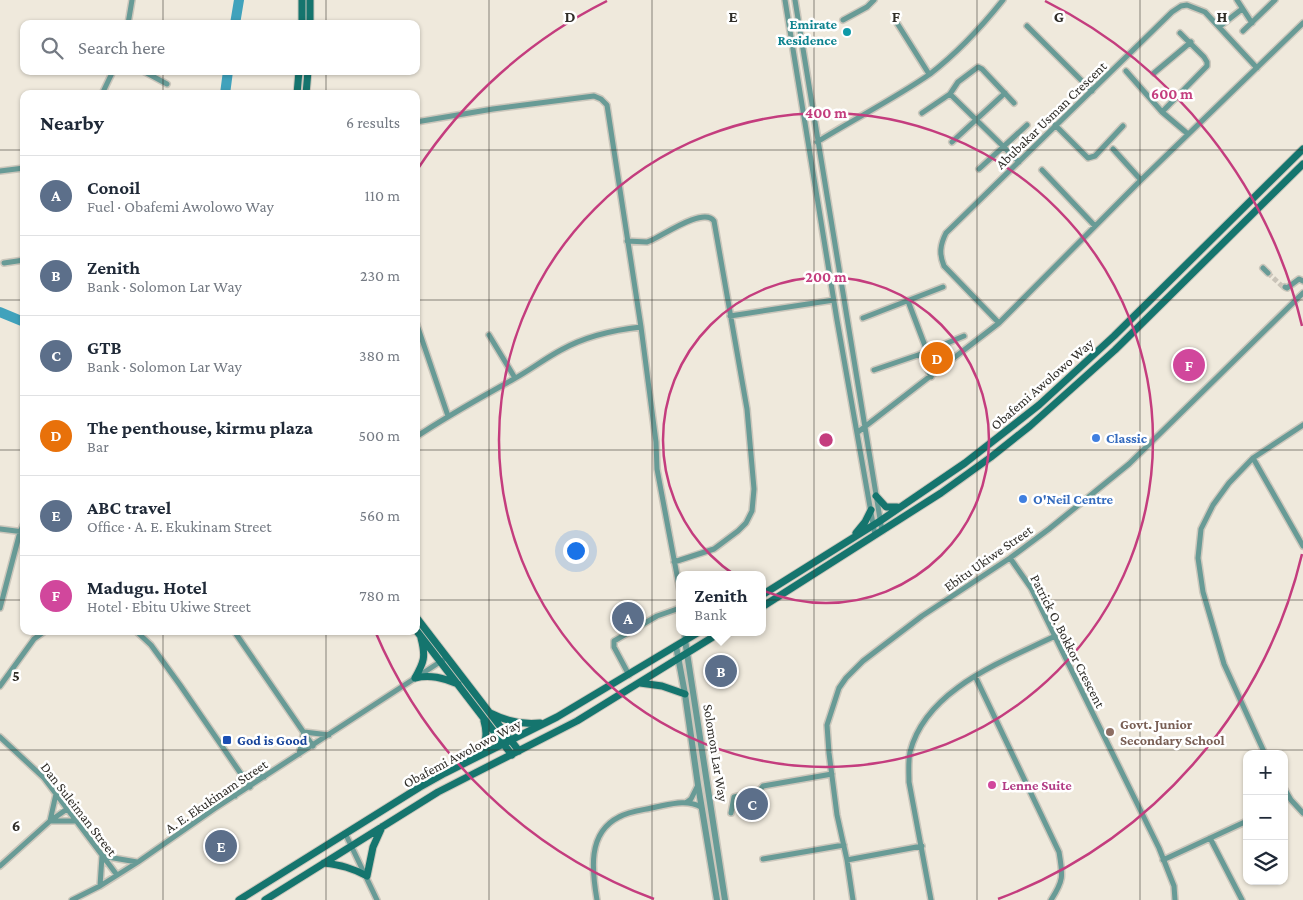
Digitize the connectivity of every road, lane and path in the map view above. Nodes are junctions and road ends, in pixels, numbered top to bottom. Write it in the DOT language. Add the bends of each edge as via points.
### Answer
graph roads {
  1 [pos="132,0"];
  2 [pos="302,0"];
  3 [pos="310,0"];
  4 [pos="785,0"];
  5 [pos="794,0"];
  6 [pos="874,0"];
  7 [pos="1003,0"];
  8 [pos="1237,0"];
  9 [pos="1275,0"];
  10 [pos="1242,9"];
  11 [pos="129,20"];
  12 [pos="302,20"];
  13 [pos="310,20"];
  14 [pos="843,20"];
  15 [pos="897,23"];
  16 [pos="1252,23"];
  17 [pos="1303,23"];
  18 [pos="1027,26"];
  19 [pos="1219,27"];
  20 [pos="1243,31"];
  21 [pos="1180,32"];
  22 [pos="1190,42"];
  23 [pos="1257,68"];
  24 [pos="1126,71"];
  25 [pos="1154,73"];
  26 [pos="929,74"];
  27 [pos="111,75"];
  28 [pos="150,75"];
  29 [pos="299,75"];
  30 [pos="308,75"];
  31 [pos="167,84"];
  32 [pos="104,90"];
  33 [pos="297,90"];
  34 [pos="306,90"];
  35 [pos="1092,90"];
  36 [pos="950,94"];
  37 [pos="1005,94"];
  38 [pos="1014,103"];
  39 [pos="1162,112"];
  40 [pos="922,113"];
  41 [pos="420,121"];
  42 [pos="976,121"];
  43 [pos="1027,125"];
  44 [pos="1055,125"];
  45 [pos="1123,126"];
  46 [pos="1188,134"];
  47 [pos="817,142"];
  48 [pos="952,142"];
  49 [pos="1004,147"];
  50 [pos="1113,149"];
  51 [pos="1303,149"];
  52 [pos="1019,162"];
  53 [pos="1303,164"];
  54 [pos="20,168"];
  55 [pos="979,169"];
  56 [pos="0,170"];
  57 [pos="1042,170"];
  58 [pos="1141,180"];
  59 [pos="1095,226"];
  60 [pos="627,241"];
  61 [pos="20,261"];
  62 [pos="4,263"];
  63 [pos="1264,268"];
  64 [pos="1268,273"];
  65 [pos="1303,281"];
  66 [pos="943,286"];
  67 [pos="1285,287"];
  68 [pos="1303,293"];
  69 [pos="834,300"];
  70 [pos="908,300"];
  71 [pos="730,316"];
  72 [pos="864,318"];
  73 [pos="999,323"];
  74 [pos="641,327"];
  75 [pos="420,334"];
  76 [pos="488,335"];
  77 [pos="964,336"];
  78 [pos="924,353"];
  79 [pos="874,370"];
  80 [pos="930,377"];
  81 [pos="515,378"];
  82 [pos="448,416"];
  83 [pos="1303,425"];
  84 [pos="864,428"];
  85 [pos="858,432"];
  86 [pos="420,434"];
  87 [pos="1253,458"];
  88 [pos="876,496"];
  89 [pos="902,506"];
  90 [pos="871,510"];
  91 [pos="880,521"];
  92 [pos="873,525"];
  93 [pos="0,529"];
  94 [pos="882,531"];
  95 [pos="20,532"];
  96 [pos="875,535"];
  97 [pos="20,539"];
  98 [pos="844,544"];
  99 [pos="1303,546"];
  100 [pos="1010,558"];
  101 [pos="674,562"];
  102 [pos="676,572"];
  103 [pos="766,593"];
  104 [pos="766,604"];
  105 [pos="0,608"];
  106 [pos="676,609"];
  107 [pos="420,623"];
  108 [pos="420,634"];
  109 [pos="40,635"];
  110 [pos="140,635"];
  111 [pos="237,635"];
  112 [pos="419,635"];
  113 [pos="685,636"];
  114 [pos="714,636"];
  115 [pos="1055,636"];
  116 [pos="676,646"];
  117 [pos="688,652"];
  118 [pos="679,658"];
  119 [pos="443,660"];
  120 [pos="629,675"];
  121 [pos="975,676"];
  122 [pos="415,678"];
  123 [pos="640,683"];
  124 [pos="459,684"];
  125 [pos="0,686"];
  126 [pos="685,694"];
  127 [pos="486,714"];
  128 [pos="545,723"];
  129 [pos="304,732"];
  130 [pos="329,735"];
  131 [pos="0,737"];
  132 [pos="508,742"];
  133 [pos="313,746"];
  134 [pos="1263,750"];
  135 [pos="516,753"];
  136 [pos="299,754"];
  137 [pos="474,758"];
  138 [pos="241,774"];
  139 [pos="832,774"];
  140 [pos="264,778"];
  141 [pos="698,785"];
  142 [pos="250,787"];
  143 [pos="56,794"];
  144 [pos="1288,795"];
  145 [pos="235,796"];
  146 [pos="1291,800"];
  147 [pos="1288,801"];
  148 [pos="686,802"];
  149 [pos="701,807"];
  150 [pos="67,809"];
  151 [pos="731,812"];
  152 [pos="1303,813"];
  153 [pos="50,820"];
  154 [pos="77,821"];
  155 [pos="1243,823"];
  156 [pos="382,827"];
  157 [pos="346,835"];
  158 [pos="1210,838"];
  159 [pos="844,845"];
  160 [pos="352,846"];
  161 [pos="922,846"];
  162 [pos="102,856"];
  163 [pos="763,859"];
  164 [pos="0,860"];
  165 [pos="847,860"];
  166 [pos="1163,860"];
  167 [pos="6,861"];
  168 [pos="138,862"];
  169 [pos="324,864"];
  170 [pos="0,866"];
  171 [pos="116,875"];
  172 [pos="367,876"];
  173 [pos="100,886"];
  174 [pos="72,900"];
  175 [pos="239,900"];
  176 [pos="265,900"];
  177 [pos="378,900"];
  178 [pos="597,900"];
  179 [pos="717,900"];
  180 [pos="725,900"];
  181 [pos="853,900"];
  182 [pos="931,900"];
  183 [pos="1051,900"];
  184 [pos="1175,900"];
  185 [pos="1242,900"];
  1 -- 11 [label="street"];
  2 -- 12 [label="main road"];
  3 -- 13 [label="main road"];
  4 -- 69 [label="street"];
  5 -- 47 [label="street"];
  6 -- 14 [label="street"];
  7 -- 26 [label="street"];
  8 -- 10 [label="street"];
  9 -- 16 [label="street"];
  10 -- 16 [label="street"];
  10 -- 19 [label="street"];
  15 -- 26 [label="street"];
  16 -- 20 [label="street"];
  17 -- 23 [label="street"];
  18 -- 35 [label="street"];
  19 -- 23 [label="street, Abubakar Usman Crescent"];
  19 -- 35 [label="street, Abubakar Usman Crescent" via="1205,12 1188,5 1181,6"];
  21 -- 22 [label="street"];
  22 -- 25 [label="street"];
  22 -- 39 [label="street" via="1204,57 1207,66"];
  23 -- 46 [label="street"];
  24 -- 39 [label="street"];
  26 -- 47 [label="street"];
  27 -- 32 [label="street"];
  28 -- 31 [label="street"];
  29 -- 33 [label="main road"];
  30 -- 34 [label="main road"];
  35 -- 44 [label="street, Abubakar Usman Crescent"];
  36 -- 37 [label="street" via="978,67"];
  36 -- 40 [label="street"];
  36 -- 42 [label="street"];
  37 -- 38 [label="street"];
  37 -- 42 [label="street"];
  39 -- 46 [label="street"];
  41 -- 60 [label="street" via="493,108 594,96 601,99 607,104"];
  42 -- 48 [label="street"];
  42 -- 49 [label="street"];
  43 -- 49 [label="street"];
  44 -- 45 [label="street" via="1088,158 1095,156"];
  44 -- 52 [label="street, Abubakar Usman Crescent"];
  46 -- 58 [label="street"];
  47 -- 84 [label="street"];
  49 -- 52 [label="street"];
  49 -- 55 [label="street"];
  50 -- 58 [label="street"];
  51 -- 89 [label="main road, Obafemi Awolowo Way" via="1059,388 989,446"];
  52 -- 73 [label="street, Abubakar Usman Crescent" via="946,233 941,242 940,255 944,266"];
  53 -- 94 [label="main road, Obafemi Awolowo Way" via="1052,408 966,476"];
  54 -- 56 [label="street"];
  57 -- 59 [label="street"];
  58 -- 59 [label="street"];
  59 -- 73 [label="street"];
  60 -- 71 [label="street" via="647,242 692,219 712,218"];
  60 -- 74 [label="street"];
  61 -- 62 [label="street"];
  63 -- 64 [label="street"];
  65 -- 67 [label="street" via="1299,279"];
  66 -- 70 [label="street"];
  68 -- 100 [label="street, Ebitu Ukiwe Street" via="1129,464"];
  69 -- 71 [label="street"];
  69 -- 85 [label="street"];
  70 -- 72 [label="street"];
  70 -- 78 [label="street"];
  71 -- 101 [label="street" via="747,409 754,489 752,511 746,523 714,549"];
  73 -- 80 [label="street"];
  74 -- 81 [label="street" via="590,336"];
  74 -- 101 [label="street" via="657,469"];
  75 -- 82 [label="street"];
  76 -- 81 [label="street"];
  77 -- 78 [label="street"];
  78 -- 79 [label="street"];
  78 -- 80 [label="street"];
  80 -- 84 [label="street"];
  81 -- 82 [label="street"];
  82 -- 86 [label="street"];
  83 -- 87 [label="street"];
  84 -- 85 [label="street"];
  84 -- 88 [label="street"];
  85 -- 90 [label="street"];
  87 -- 99 [label="street"];
  87 -- 134 [label="street" via="1213,505 1201,529 1198,558 1203,592 1224,664"];
  88 -- 89 [label="main road" via="886,507"];
  88 -- 91 [label="street"];
  89 -- 91 [label="main road, Obafemi Awolowo Way"];
  90 -- 92 [label="street"];
  90 -- 98 [label="main road" via="865,522"];
  91 -- 92 [label="main road, Obafemi Awolowo Way"];
  91 -- 94 [label="street"];
  92 -- 96 [label="street"];
  92 -- 98 [label="main road, Obafemi Awolowo Way"];
  93 -- 95 [label="street"];
  94 -- 96 [label="main road, Obafemi Awolowo Way"];
  96 -- 104 [label="main road, Obafemi Awolowo Way"];
  97 -- 105 [label="street"];
  98 -- 103 [label="main road, Obafemi Awolowo Way"];
  100 -- 115 [label="street, Patrick O. Bokkor Crescent"];
  100 -- 139 [label="street, Ebitu Ukiwe Street" via="922,616 846,678 839,688 827,725"];
  101 -- 102 [label="street"];
  106 -- 120 [label="street" via="657,616 614,641 614,648"];
  107 -- 119 [label="main road"];
  108 -- 119 [label="main road"];
  109 -- 125 [label="street"];
  110 -- 138 [label="street"];
  111 -- 129 [label="street"];
  112 -- 122 [label="main road" via="424,655"];
  113 -- 116 [label="main road, Obafemi Awolowo Way"];
  113 -- 117 [label="street, Solomon Lar Way"];
  114 -- 117 [label="main road, Obafemi Awolowo Way"];
  115 -- 121 [label="street"];
  115 -- 166 [label="street, Patrick O. Bokkor Crescent"];
  116 -- 118 [label="street, Solomon Lar Way"];
  116 -- 120 [label="main road, Obafemi Awolowo Way"];
  117 -- 118 [label="main road, Obafemi Awolowo Way"];
  117 -- 180 [label="street, Solomon Lar Way"];
  118 -- 123 [label="main road, Obafemi Awolowo Way"];
  118 -- 126 [label="street, Solomon Lar Way"];
  119 -- 122 [label="street, A. E. Ekukinam Street"];
  119 -- 124 [label="main road"];
  119 -- 127 [label="main road"];
  120 -- 128 [label="main road, Obafemi Awolowo Way"];
  121 -- 161 [label="street" via="949,692 934,707 910,752 909,782"];
  121 -- 183 [label="street" via="1059,852 1063,874"];
  122 -- 124 [label="main road" via="434,676"];
  122 -- 130 [label="street, A. E. Ekukinam Street"];
  123 -- 126 [label="main road"];
  123 -- 135 [label="main road, Obafemi Awolowo Way"];
  124 -- 127 [label="main road"];
  126 -- 141 [label="street, Solomon Lar Way"];
  127 -- 128 [label="main road" via="520,723"];
  127 -- 132 [label="main road"];
  127 -- 137 [label="main road" via="486,740"];
  128 -- 132 [label="main road, Obafemi Awolowo Way"];
  129 -- 130 [label="street"];
  129 -- 133 [label="street"];
  129 -- 136 [label="street"];
  130 -- 133 [label="street, A. E. Ekukinam Street"];
  131 -- 143 [label="street, Dan Suleiman Street" via="35,769"];
  132 -- 135 [label="main road"];
  132 -- 137 [label="main road, Obafemi Awolowo Way"];
  133 -- 136 [label="street, A. E. Ekukinam Street"];
  135 -- 156 [label="main road, Obafemi Awolowo Way" via="438,792"];
  136 -- 140 [label="street, A. E. Ekukinam Street"];
  137 -- 157 [label="main road, Obafemi Awolowo Way" via="420,787"];
  138 -- 140 [label="street"];
  138 -- 142 [label="street"];
  138 -- 145 [label="street"];
  139 -- 151 [label="street" via="763,786 759,791 734,797"];
  139 -- 159 [label="street, Ebitu Ukiwe Street"];
  140 -- 142 [label="street, A. E. Ekukinam Street"];
  141 -- 148 [label="street"];
  141 -- 149 [label="street, Solomon Lar Way"];
  142 -- 145 [label="street, A. E. Ekukinam Street"];
  143 -- 150 [label="street, Dan Suleiman Street"];
  143 -- 153 [label="street"];
  144 -- 146 [label="street"];
  145 -- 168 [label="street, A. E. Ekukinam Street"];
  146 -- 147 [label="street"];
  146 -- 152 [label="street"];
  148 -- 149 [label="street"];
  148 -- 178 [label="street" via="620,816 609,823 593,854"];
  149 -- 179 [label="street, Solomon Lar Way"];
  150 -- 153 [label="street"];
  150 -- 154 [label="street, Dan Suleiman Street"];
  153 -- 154 [label="street"];
  153 -- 167 [label="street"];
  154 -- 162 [label="street, Dan Suleiman Street"];
  155 -- 158 [label="street"];
  156 -- 160 [label="main road, Obafemi Awolowo Way"];
  156 -- 172 [label="main road" via="373,847"];
  157 -- 160 [label="street"];
  157 -- 175 [label="main road, Obafemi Awolowo Way"];
  158 -- 166 [label="street"];
  158 -- 185 [label="street"];
  159 -- 163 [label="street"];
  159 -- 165 [label="street, Ebitu Ukiwe Street"];
  160 -- 169 [label="main road, Obafemi Awolowo Way"];
  160 -- 172 [label="street"];
  161 -- 165 [label="street"];
  161 -- 182 [label="street"];
  162 -- 168 [label="street"];
  162 -- 171 [label="street, Dan Suleiman Street"];
  162 -- 173 [label="street"];
  164 -- 167 [label="street"];
  165 -- 181 [label="street, Ebitu Ukiwe Street"];
  166 -- 184 [label="street, Patrick O. Bokkor Crescent" via="1174,886"];
  167 -- 170 [label="street"];
  168 -- 171 [label="street, A. E. Ekukinam Street"];
  169 -- 172 [label="main road" via="340,864"];
  169 -- 176 [label="main road, Obafemi Awolowo Way"];
  171 -- 173 [label="street, A. E. Ekukinam Street"];
  172 -- 177 [label="street"];
  173 -- 174 [label="street, A. E. Ekukinam Street"];
}
